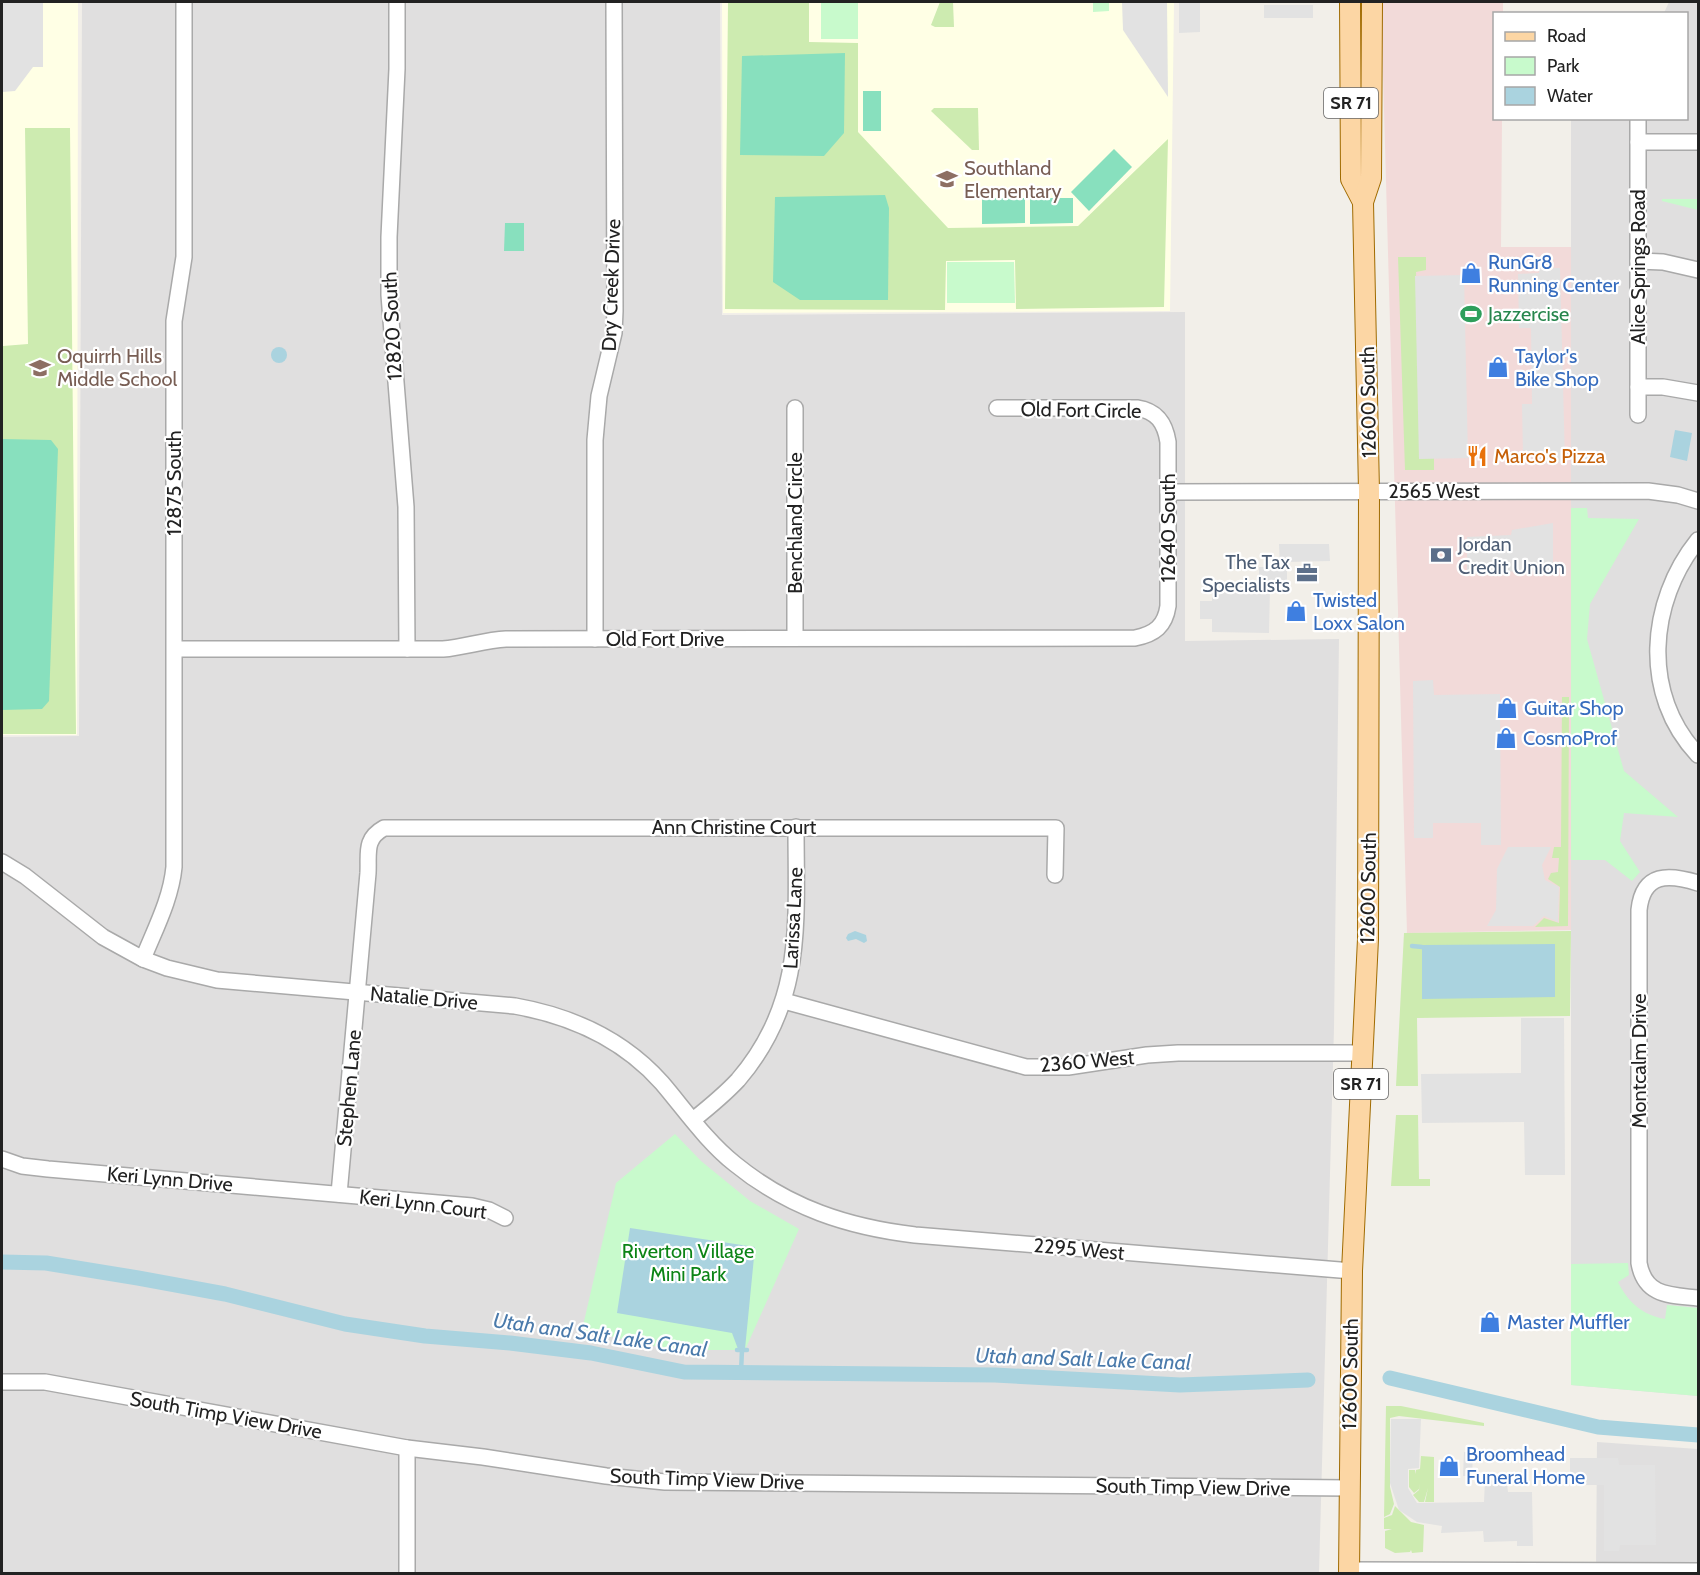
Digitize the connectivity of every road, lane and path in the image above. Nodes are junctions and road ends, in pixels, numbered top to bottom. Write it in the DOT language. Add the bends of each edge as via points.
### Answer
graph roads {
  1 [pos="184,2"];
  2 [pos="397,2"];
  3 [pos="614,2"];
  4 [pos="1350,2"];
  5 [pos="1372,2"];
  6 [pos="1638,120"];
  7 [pos="1638,142"];
  8 [pos="1698,142"];
  9 [pos="1363,202"];
  10 [pos="1638,261"];
  11 [pos="1698,270"];
  12 [pos="1638,387"];
  13 [pos="1698,393"];
  14 [pos="795,408"];
  15 [pos="997,408"];
  16 [pos="1638,415"];
  17 [pos="1162,421"];
  18 [pos="1369,491"];
  19 [pos="1168,492"];
  20 [pos="1698,501"];
  21 [pos="1698,540"];
  22 [pos="1156,631"];
  23 [pos="795,638"];
  24 [pos="595,639"];
  25 [pos="175,649"];
  26 [pos="407,649"];
  27 [pos="1698,755"];
  28 [pos="796,827"];
  29 [pos="369,840"];
  30 [pos="2,862"];
  31 [pos="1055,875"];
  32 [pos="1698,883"];
  33 [pos="143,959"];
  34 [pos="357,992"];
  35 [pos="784,1002"];
  36 [pos="1362,1053"];
  37 [pos="693,1120"];
  38 [pos="2,1159"];
  39 [pos="339,1194"];
  40 [pos="809,1210"];
  41 [pos="505,1218"];
  42 [pos="1352,1271"];
  43 [pos="1698,1298"];
  44 [pos="2,1382"];
  45 [pos="407,1448"];
  46 [pos="1349,1488"];
  47 [pos="1698,1571"];
  48 [pos="1349,1572"];
  49 [pos="1675,1572"];
  50 [pos="407,1574"];
  1 -- 25 [label="street, 12875 South" via="184,257 174,321"];
  2 -- 26 [label="street, 12820 South" via="389,295 406,507"];
  3 -- 24 [label="street, Dry Creek Drive" via="615,311 594,440"];
  4 -- 9 [label="main road, 12600 South / SR 71" via="1351,179"];
  5 -- 9 [label="main road, 12600 South / SR 71" via="1371,178"];
  6 -- 7 [label="street, Alice Springs Road"];
  7 -- 8 [label="street"];
  7 -- 10 [label="street, Alice Springs Road"];
  9 -- 18 [label="main road, 12600 South / SR 71"];
  10 -- 11 [label="street"];
  10 -- 12 [label="street, Alice Springs Road"];
  12 -- 13 [label="street"];
  12 -- 16 [label="street, Alice Springs Road"];
  14 -- 23 [label="street, Benchland Circle"];
  15 -- 17 [label="street, Old Fort Circle" via="1137,408"];
  17 -- 19 [label="street, 12640 South" via="1168,442"];
  18 -- 19 [label="street, 2565 West"];
  18 -- 20 [label="street, 2565 West" via="1648,491"];
  18 -- 36 [label="main road, 12600 South / SR 71" via="1368,939"];
  19 -- 22 [label="street, 12640 South" via="1168,606 1165,620"];
  21 -- 27 [label="street" via="1666,596 1657,651 1668,704"];
  22 -- 23 [label="street, Old Fort Drive" via="1135,638"];
  23 -- 24 [label="street, Old Fort Drive"];
  24 -- 26 [label="street, Old Fort Drive" via="506,639 460,648"];
  25 -- 26 [label="street, Old Fort Drive"];
  25 -- 33 [label="street, 12875 South" via="173,882"];
  28 -- 29 [label="street, Ann Christine Court" via="393,827 375,832"];
  28 -- 31 [label="street, Ann Christine Court" via="1056,828"];
  28 -- 35 [label="street, Larissa Lane" via="795,935"];
  29 -- 34 [label="street, Stephen Lane"];
  30 -- 33 [label="street, Natalie Drive" via="103,937"];
  32 -- 43 [label="street, Montcalm Drive" via="1664,877 1647,886 1640,901 1639,1263 1652,1288"];
  33 -- 34 [label="street, Natalie Drive" via="217,980"];
  34 -- 37 [label="street, Natalie Drive" via="515,1006 568,1019 591,1028 637,1059"];
  34 -- 39 [label="street, Stephen Lane"];
  35 -- 36 [label="street, 2360 West" via="1026,1066 1068,1067 1178,1053"];
  35 -- 37 [label="street, Larissa Lane" via="748,1067"];
  36 -- 42 [label="main road, 12600 South / SR 71"];
  37 -- 40 [label="street, Natalie Drive" via="735,1164"];
  38 -- 39 [label="street, Keri Lynn Drive" via="48,1169"];
  39 -- 41 [label="street, Keri Lynn Court" via="472,1206"];
  40 -- 42 [label="street, 2295 West" via="861,1227 915,1236"];
  42 -- 46 [label="main road, 12600 South / SR 71"];
  44 -- 45 [label="street, South Timp View Drive" via="45,1382"];
  45 -- 46 [label="street, South Timp View Drive" via="665,1482"];
  45 -- 50 [label="street"];
  46 -- 48 [label="main road, 12600 South / SR 71"];
  47 -- 49 [label="street"];
  48 -- 49 [label="street"];
}
